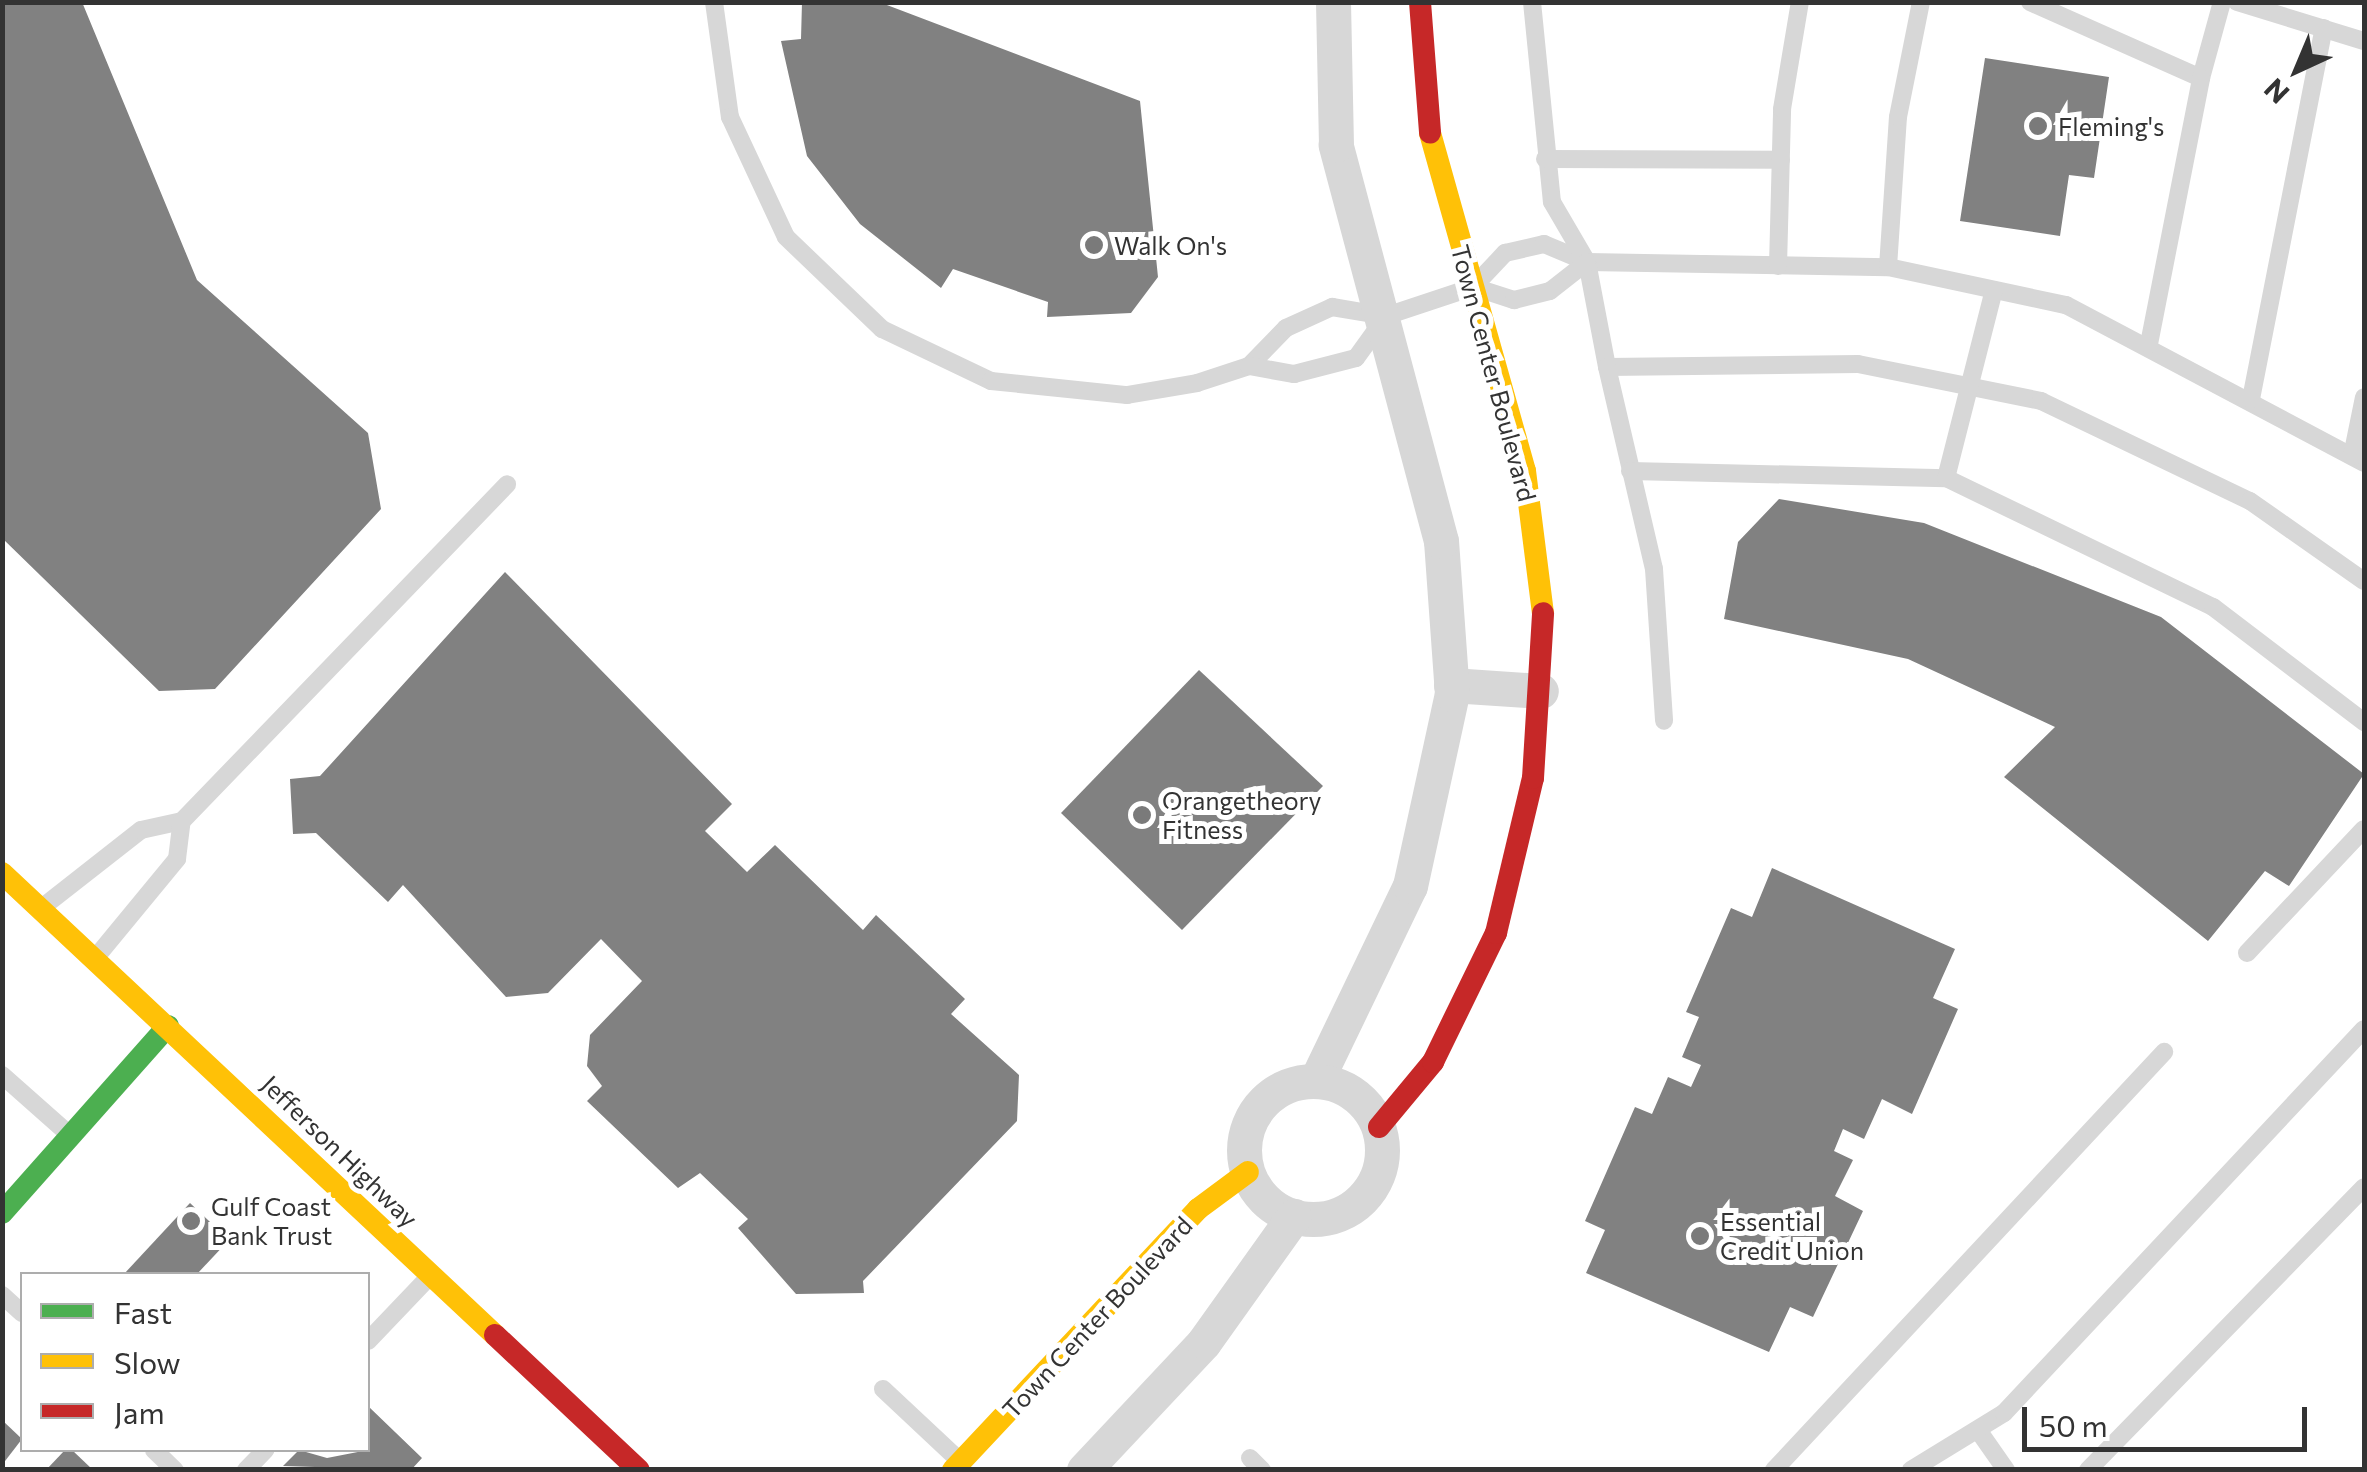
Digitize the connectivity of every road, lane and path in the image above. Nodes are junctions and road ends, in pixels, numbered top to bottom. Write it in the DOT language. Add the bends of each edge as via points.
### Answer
graph roads {
  1 [pos="714,2"];
  2 [pos="1333,2"];
  3 [pos="1420,2"];
  4 [pos="1532,2"];
  5 [pos="1800,2"];
  6 [pos="1921,2"];
  7 [pos="2030,2"];
  8 [pos="2222,2"];
  9 [pos="2237,2"];
  10 [pos="2324,28"];
  11 [pos="2364,41"];
  12 [pos="2201,78"];
  13 [pos="1545,159"];
  14 [pos="1781,160"];
  15 [pos="1587,262"];
  16 [pos="1778,266"];
  17 [pos="1888,268"];
  18 [pos="1473,288"];
  19 [pos="1994,290"];
  20 [pos="1386,316"];
  21 [pos="2149,344"];
  22 [pos="1249,366"];
  23 [pos="1607,367"];
  24 [pos="1971,386"];
  25 [pos="2364,397"];
  26 [pos="2250,399"];
  27 [pos="2360,457"];
  28 [pos="1630,471"];
  29 [pos="1946,478"];
  30 [pos="507,484"];
  31 [pos="2364,581"];
  32 [pos="1451,685"];
  33 [pos="1541,691"];
  34 [pos="1664,721"];
  35 [pos="2364,722"];
  36 [pos="182,821"];
  37 [pos="2364,829"];
  38 [pos="2,873"];
  39 [pos="40,909"];
  40 [pos="2247,953"];
  41 [pos="94,960"];
  42 [pos="168,1026"];
  43 [pos="2364,1030"];
  44 [pos="2164,1052"];
  45 [pos="2,1075"];
  46 [pos="1316,1081"];
  47 [pos="1379,1127"];
  48 [pos="72,1136"];
  49 [pos="1248,1172"];
  50 [pos="2364,1187"];
  51 [pos="2,1213"];
  52 [pos="1294,1216"];
  53 [pos="430,1275"];
  54 [pos="370,1339"];
  55 [pos="883,1389"];
  56 [pos="1978,1430"];
  57 [pos="156,1452"];
  58 [pos="961,1467"];
  59 [pos="175,1470"];
  60 [pos="639,1470"];
  61 [pos="1084,1470"];
  62 [pos="1774,1470"];
  63 [pos="1911,1470"];
  64 [pos="2006,1470"];
  65 [pos="2088,1470"];
  1 -- 22 [label="lane" via="730,117 786,237 882,329 991,380 1127,394"];
  2 -- 20 [label="street" via="1336,145"];
  3 -- 18 [label="street, Town Center Boulevard" via="1431,147"];
  4 -- 13 [label="lane"];
  5 -- 14 [label="lane"];
  6 -- 17 [label="lane" via="1898,117"];
  7 -- 12 [label="lane"];
  8 -- 12 [label="lane"];
  9 -- 10 [label="lane"];
  10 -- 11 [label="lane"];
  10 -- 26 [label="lane"];
  12 -- 21 [label="lane"];
  13 -- 14 [label="lane"];
  13 -- 15 [label="lane" via="1552,202"];
  14 -- 16 [label="lane"];
  15 -- 16 [label="lane"];
  15 -- 18 [label="lane" via="1550,291 1514,300"];
  15 -- 18 [label="lane" via="1544,244 1505,253"];
  15 -- 23 [label="lane"];
  16 -- 17 [label="lane"];
  17 -- 19 [label="lane"];
  18 -- 20 [label="lane"];
  18 -- 33 [label="street, Town Center Boulevard" via="1526,471 1546,632"];
  19 -- 21 [label="lane" via="2066,305"];
  19 -- 24 [label="lane"];
  20 -- 22 [label="lane" via="1332,307 1286,328"];
  20 -- 22 [label="lane" via="1356,358 1294,374"];
  20 -- 32 [label="street" via="1440,541"];
  21 -- 26 [label="lane"];
  23 -- 24 [label="lane" via="1858,364"];
  23 -- 28 [label="lane"];
  24 -- 29 [label="lane"];
  24 -- 31 [label="lane" via="2041,401 2250,500"];
  25 -- 27 [label="lane"];
  26 -- 27 [label="lane"];
  28 -- 29 [label="lane"];
  28 -- 34 [label="lane" via="1664,642"];
  29 -- 35 [label="lane" via="2213,607"];
  30 -- 36 [label="lane"];
  32 -- 33 [label="street"];
  32 -- 46 [label="street" via="1410,886"];
  33 -- 47 [label="street, Town Center Boulevard" via="1533,778 1496,933 1433,1062"];
  36 -- 39 [label="lane" via="141,830"];
  36 -- 41 [label="lane" via="177,858"];
  37 -- 40 [label="lane"];
  38 -- 39 [label="street, Jefferson Highway"];
  39 -- 41 [label="street, Jefferson Highway"];
  41 -- 42 [label="street, Jefferson Highway"];
  42 -- 48 [label="street"];
  42 -- 53 [label="street, Jefferson Highway"];
  43 -- 56 [label="lane"];
  44 -- 62 [label="lane"];
  45 -- 48 [label="lane"];
  46 -- 47 [label="street" via="1355,1094"];
  46 -- 49 [label="street" via="1290,1084 1259,1109 1244,1146"];
  47 -- 52 [label="street" via="1381,1164 1358,1203 1338,1214"];
  48 -- 51 [label="street"];
  49 -- 52 [label="street" via="1274,1206"];
  49 -- 58 [label="street, Town Center Boulevard" via="1198,1209"];
  50 -- 65 [label="lane"];
  52 -- 61 [label="street" via="1204,1342"];
  53 -- 54 [label="lane"];
  53 -- 60 [label="street, Jefferson Highway" via="608,1452"];
  55 -- 58 [label="lane"];
  56 -- 63 [label="lane"];
  56 -- 64 [label="lane"];
  57 -- 59 [label="lane"];
}
